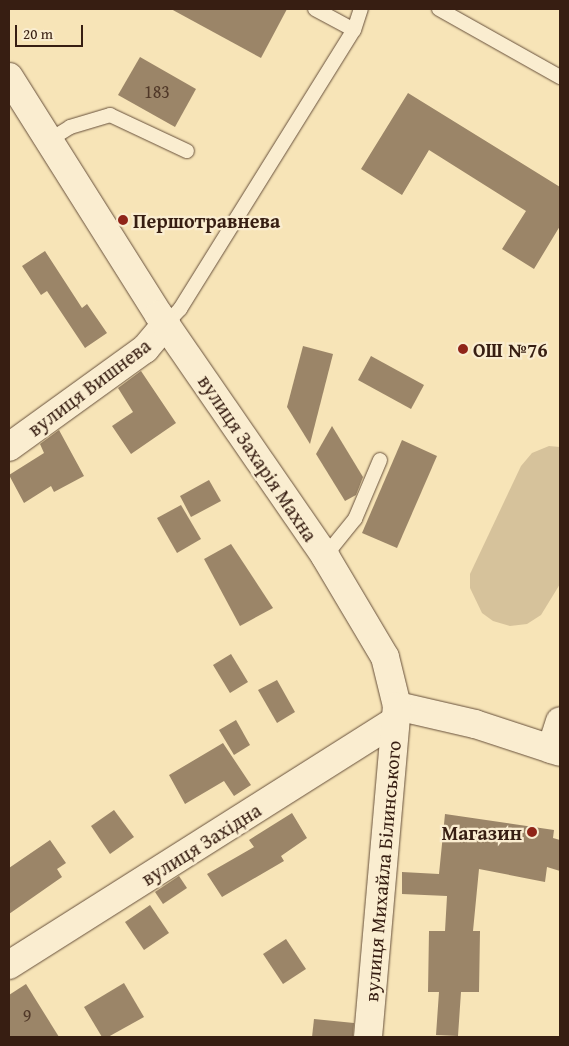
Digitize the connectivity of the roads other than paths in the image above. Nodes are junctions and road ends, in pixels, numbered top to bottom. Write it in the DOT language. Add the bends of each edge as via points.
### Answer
graph roads {
  1 [pos="315,9"];
  2 [pos="361,9"];
  3 [pos="440,9"];
  4 [pos="354,30"];
  5 [pos="9,76"];
  6 [pos="560,77"];
  7 [pos="51,139"];
  8 [pos="187,151"];
  9 [pos="166,324"];
  10 [pos="9,447"];
  11 [pos="380,460"];
  12 [pos="325,556"];
  13 [pos="395,714"];
  14 [pos="560,722"];
  15 [pos="556,750"];
  16 [pos="9,965"];
  17 [pos="368,1037"];
  1 -- 4 [label="lane"];
  2 -- 4 [label="lane"];
  3 -- 6 [label="lane"];
  4 -- 9 [label="lane" via="180,309"];
  5 -- 7 [label="street, вулиця Захарія Махна"];
  7 -- 8 [label="lane" via="70,127 110,115"];
  7 -- 9 [label="street, вулиця Захарія Махна"];
  9 -- 10 [label="street, вулиця Вишнева" via="145,349"];
  9 -- 12 [label="street, вулиця Захарія Махна"];
  11 -- 12 [label="lane" via="355,519"];
  12 -- 13 [label="street, вулиця Захарія Махна" via="385,657"];
  13 -- 15 [label="street" via="475,724"];
  13 -- 16 [label="street, вулиця Західна"];
  13 -- 17 [label="street, вулиця Михайла Білинського"];
  14 -- 15 [label="street"];
}
